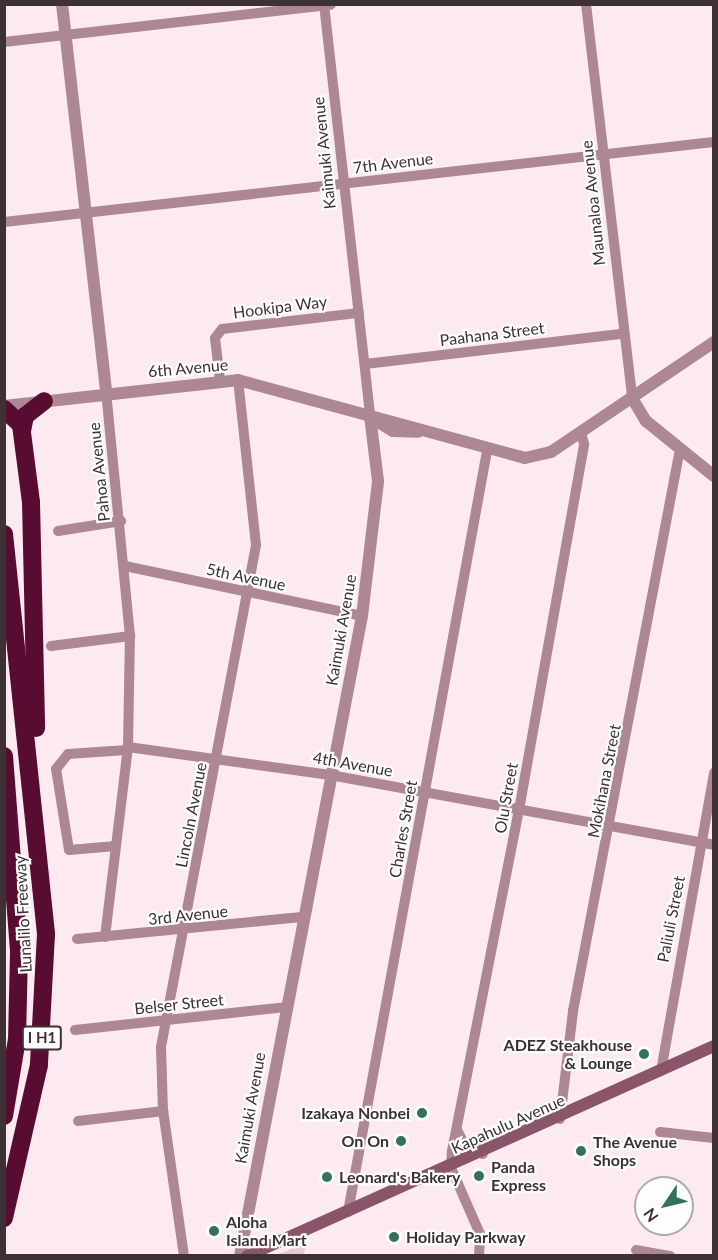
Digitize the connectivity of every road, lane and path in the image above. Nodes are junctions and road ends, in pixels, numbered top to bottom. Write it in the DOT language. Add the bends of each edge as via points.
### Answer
graph roads {
  1 [pos="62,4"];
  2 [pos="586,4"];
  3 [pos="326,5"];
  4 [pos="66,35"];
  5 [pos="4,42"];
  6 [pos="714,142"];
  7 [pos="603,155"];
  8 [pos="345,184"];
  9 [pos="84,213"];
  10 [pos="4,222"];
  11 [pos="359,313"];
  12 [pos="622,334"];
  13 [pos="712,346"];
  14 [pos="365,364"];
  15 [pos="220,380"];
  16 [pos="238,380"];
  17 [pos="106,393"];
  18 [pos="632,398"];
  19 [pos="44,401"];
  20 [pos="4,408"];
  21 [pos="370,416"];
  22 [pos="22,431"];
  23 [pos="393,431"];
  24 [pos="426,433"];
  25 [pos="581,433"];
  26 [pos="374,447"];
  27 [pos="680,449"];
  28 [pos="487,451"];
  29 [pos="714,476"];
  30 [pos="121,521"];
  31 [pos="58,531"];
  32 [pos="4,534"];
  33 [pos="125,566"];
  34 [pos="248,593"];
  35 [pos="362,616"];
  36 [pos="130,636"];
  37 [pos="51,646"];
  38 [pos="128,748"];
  39 [pos="4,756"];
  40 [pos="217,758"];
  41 [pos="714,773"];
  42 [pos="330,775"];
  43 [pos="425,792"];
  44 [pos="4,802"];
  45 [pos="519,810"];
  46 [pos="35,814"];
  47 [pos="611,825"];
  48 [pos="701,842"];
  49 [pos="714,844"];
  50 [pos="117,846"];
  51 [pos="14,854"];
  52 [pos="302,917"];
  53 [pos="184,932"];
  54 [pos="105,937"];
  55 [pos="77,939"];
  56 [pos="285,1007"];
  57 [pos="168,1020"];
  58 [pos="75,1030"];
  59 [pos="714,1046"];
  60 [pos="661,1071"];
  61 [pos="163,1111"];
  62 [pos="4,1116"];
  63 [pos="560,1119"];
  64 [pos="78,1121"];
  65 [pos="457,1130"];
  66 [pos="660,1132"];
  67 [pos="714,1138"];
  68 [pos="483,1154"];
  69 [pos="451,1168"];
  70 [pos="348,1212"];
  71 [pos="4,1218"];
  72 [pos="636,1250"];
  73 [pos="184,1256"];
  74 [pos="240,1256"];
  75 [pos="247,1256"];
  76 [pos="479,1256"];
  77 [pos="670,1256"];
  1 -- 4 [label="street, Pahoa Avenue"];
  2 -- 7 [label="street, Maunaloa Avenue"];
  3 -- 4 [label="street"];
  3 -- 8 [label="street, Kaimuki Avenue"];
  4 -- 5 [label="street"];
  4 -- 9 [label="street, Pahoa Avenue"];
  6 -- 7 [label="street, 7th Avenue"];
  7 -- 8 [label="street, 7th Avenue"];
  7 -- 12 [label="street, Maunaloa Avenue"];
  8 -- 9 [label="street, 7th Avenue"];
  8 -- 11 [label="street, Kaimuki Avenue"];
  9 -- 10 [label="street, 7th Avenue"];
  9 -- 17 [label="street, Pahoa Avenue"];
  11 -- 14 [label="street, Kaimuki Avenue"];
  11 -- 15 [label="street, Hookipa Way" via="222,329 216,338"];
  12 -- 14 [label="street, Paahana Street"];
  12 -- 18 [label="street, Maunaloa Avenue"];
  13 -- 18 [label="street, 6th Avenue"];
  14 -- 21 [label="street, Kaimuki Avenue"];
  15 -- 16 [label="street, 6th Avenue"];
  15 -- 17 [label="street, 6th Avenue"];
  16 -- 21 [label="street, 6th Avenue"];
  16 -- 34 [label="street, Lincoln Avenue" via="256,545"];
  17 -- 19 [label="street, 6th Avenue"];
  17 -- 30 [label="street, Pahoa Avenue"];
  18 -- 25 [label="street, 6th Avenue"];
  18 -- 27 [label="street" via="646,421"];
  19 -- 20 [label="street, 6th Avenue"];
  19 -- 22 [label="highway" via="25,416"];
  20 -- 22 [label="highway"];
  21 -- 23 [label="street, 6th Avenue"];
  21 -- 24 [label="street, 6th Avenue"];
  21 -- 26 [label="street, Kaimuki Avenue"];
  22 -- 46 [label="highway" via="33,543"];
  23 -- 24 [label="street, 6th Avenue"];
  23 -- 26 [label="street"];
  24 -- 28 [label="street, 6th Avenue"];
  25 -- 28 [label="street, 6th Avenue" via="534,458"];
  25 -- 45 [label="street, Olu Street" via="584,444"];
  26 -- 35 [label="street, Kaimuki Avenue" via="376,517"];
  27 -- 29 [label="street"];
  27 -- 47 [label="street, Mokihana Street"];
  28 -- 43 [label="street, Charles Street"];
  30 -- 31 [label="street"];
  30 -- 33 [label="street, Pahoa Avenue"];
  32 -- 46 [label="highway, Lunalilo Freeway / I H1"];
  33 -- 34 [label="street, 5th Avenue"];
  33 -- 36 [label="street, Pahoa Avenue"];
  34 -- 35 [label="street, 5th Avenue"];
  34 -- 40 [label="street, Lincoln Avenue"];
  35 -- 42 [label="street, Kaimuki Avenue"];
  36 -- 37 [label="street"];
  36 -- 38 [label="street, Pahoa Avenue"];
  38 -- 40 [label="street, 4th Avenue"];
  38 -- 50 [label="street, Pahoa Avenue"];
  38 -- 50 [label="street, 4th Avenue" via="68,754 58,761 55,773 69,850"];
  39 -- 51 [label="highway, Lunalilo Freeway / I H1"];
  40 -- 42 [label="street, 4th Avenue"];
  40 -- 53 [label="street, Lincoln Avenue"];
  41 -- 48 [label="street, Paliuli Street"];
  42 -- 43 [label="street, 4th Avenue"];
  42 -- 52 [label="street, Kaimuki Avenue"];
  43 -- 45 [label="street, 4th Avenue"];
  43 -- 70 [label="street, Charles Street"];
  44 -- 51 [label="highway"];
  45 -- 47 [label="street, 4th Avenue"];
  45 -- 65 [label="street, Olu Street"];
  46 -- 71 [label="highway, Lunalilo Freeway / I H1" via="46,934 44,1018 34,1103"];
  47 -- 48 [label="street, 4th Avenue"];
  47 -- 63 [label="street, Mokihana Street" via="573,1011"];
  48 -- 49 [label="street, 4th Avenue"];
  48 -- 60 [label="street, Paliuli Street"];
  50 -- 54 [label="street, Pahoa Avenue"];
  51 -- 62 [label="highway, Lunalilo Freeway / I H1" via="18,1011"];
  52 -- 53 [label="street, 3rd Avenue"];
  52 -- 56 [label="street, Kaimuki Avenue"];
  53 -- 54 [label="street, 3rd Avenue"];
  53 -- 57 [label="street, Lincoln Avenue"];
  54 -- 55 [label="street, 3rd Avenue"];
  56 -- 57 [label="street, Belser Street"];
  56 -- 74 [label="street, Kaimuki Avenue"];
  57 -- 58 [label="street, Belser Street"];
  57 -- 61 [label="street, Lincoln Avenue" via="161,1047"];
  59 -- 60 [label="main road, Kapahulu Avenue"];
  60 -- 63 [label="main road, Kapahulu Avenue"];
  61 -- 64 [label="street"];
  61 -- 73 [label="street, Lincoln Avenue"];
  63 -- 68 [label="main road, Kapahulu Avenue"];
  65 -- 68 [label="street" via="465,1145"];
  65 -- 69 [label="street, Olu Street"];
  66 -- 67 [label="street"];
  68 -- 69 [label="main road, Kapahulu Avenue"];
  69 -- 70 [label="main road, Kapahulu Avenue"];
  69 -- 76 [label="street" via="480,1234"];
  70 -- 75 [label="main road, Kapahulu Avenue"];
  72 -- 77 [label="street"];
}
